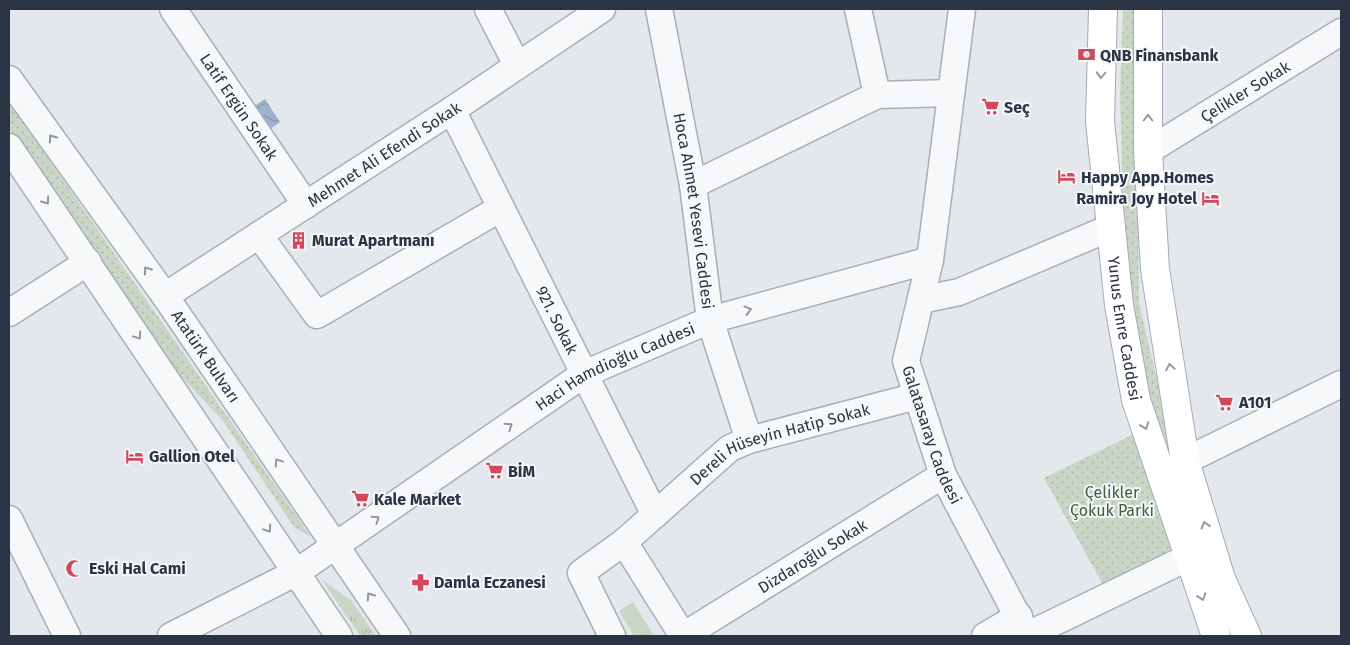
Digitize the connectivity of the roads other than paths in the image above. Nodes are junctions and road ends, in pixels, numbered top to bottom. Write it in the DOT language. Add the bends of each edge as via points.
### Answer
graph roads {
  1 [pos="173,9"];
  2 [pos="488,9"];
  3 [pos="602,9"];
  4 [pos="659,9"];
  5 [pos="858,9"];
  6 [pos="962,9"];
  7 [pos="1103,9"];
  8 [pos="1148,9"];
  9 [pos="1341,32"];
  10 [pos="517,65"];
  11 [pos="9,79"];
  12 [pos="951,93"];
  13 [pos="877,95"];
  14 [pos="452,110"];
  15 [pos="9,147"];
  16 [pos="1148,151"];
  17 [pos="693,185"];
  18 [pos="306,205"];
  19 [pos="501,208"];
  20 [pos="1112,227"];
  21 [pos="259,235"];
  22 [pos="930,260"];
  23 [pos="88,262"];
  24 [pos="165,296"];
  25 [pos="921,300"];
  26 [pos="9,313"];
  27 [pos="710,320"];
  28 [pos="584,374"];
  29 [pos="1341,384"];
  30 [pos="917,396"];
  31 [pos="749,440"];
  32 [pos="1184,461"];
  33 [pos="943,475"];
  34 [pos="654,513"];
  35 [pos="9,519"];
  36 [pos="624,542"];
  37 [pos="336,547"];
  38 [pos="1189,557"];
  39 [pos="297,572"];
  40 [pos="1025,629"];
  41 [pos="66,636"];
  42 [pos="172,636"];
  43 [pos="339,636"];
  44 [pos="397,636"];
  45 [pos="612,636"];
  46 [pos="683,636"];
  47 [pos="985,636"];
  48 [pos="1216,636"];
  49 [pos="1247,636"];
  1 -- 18 [label="street, Latif Ergün Sokak"];
  2 -- 10 [label="street"];
  3 -- 10 [label="street, Mehmet Ali Efendi Sokak"];
  4 -- 17 [label="street, Hoca Ahmet Yesevi Caddesi"];
  5 -- 13 [label="street"];
  6 -- 12 [label="street, Galatasaray Caddesi"];
  7 -- 20 [label="main road, Yunus Emre Caddesi, one-way" via="1100,121"];
  16 -- 8 [label="main road, one-way"];
  9 -- 16 [label="street, Çelikler Sokak"];
  10 -- 14 [label="street, Mehmet Ali Efendi Sokak"];
  24 -- 11 [label="street, Atatürk Bulvarı, one-way"];
  12 -- 13 [label="street"];
  12 -- 22 [label="street, Galatasaray Caddesi"];
  13 -- 17 [label="street"];
  14 -- 18 [label="street, Mehmet Ali Efendi Sokak"];
  14 -- 19 [label="street, 921. Sokak"];
  15 -- 23 [label="street, one-way"];
  32 -- 16 [label="main road, one-way" via="1155,269"];
  17 -- 27 [label="street, Hoca Ahmet Yesevi Caddesi"];
  18 -- 21 [label="street, Mehmet Ali Efendi Sokak"];
  19 -- 21 [label="street" via="317,315"];
  19 -- 28 [label="street, 921. Sokak"];
  20 -- 25 [label="street" via="959,292"];
  20 -- 38 [label="main road, Yunus Emre Caddesi, one-way" via="1119,305 1136,400"];
  21 -- 24 [label="street, Mehmet Ali Efendi Sokak"];
  22 -- 25 [label="street, Galatasaray Caddesi"];
  27 -- 22 [label="street, Haci Hamdioğlu Caddesi, one-way"];
  23 -- 26 [label="street"];
  23 -- 39 [label="street, one-way"];
  37 -- 24 [label="street, Atatürk Bulvarı, one-way"];
  25 -- 30 [label="street, Galatasaray Caddesi" via="906,361"];
  27 -- 28 [label="street, Haci Hamdioğlu Caddesi"];
  27 -- 31 [label="street, Hoca Ahmet Yesevi Caddesi"];
  28 -- 34 [label="street, 921. Sokak"];
  37 -- 28 [label="street, Haci Hamdioğlu Caddesi, one-way"];
  29 -- 32 [label="street"];
  30 -- 31 [label="street, Dereli Hüseyin Hatip Sokak"];
  30 -- 33 [label="street, Galatasaray Caddesi"];
  31 -- 34 [label="street, Dereli Hüseyin Hatip Sokak" via="730,448"];
  49 -- 32 [label="main road, one-way" via="1222,579"];
  33 -- 40 [label="street, Galatasaray Caddesi"];
  33 -- 46 [label="street, Dizdaroğlu Sokak"];
  34 -- 36 [label="street, Dereli Hüseyin Hatip Sokak"];
  35 -- 41 [label="street"];
  36 -- 45 [label="street, Dereli Hüseyin Hatip Sokak" via="580,573"];
  36 -- 46 [label="street"];
  37 -- 39 [label="street, Haci Hamdioğlu Caddesi"];
  44 -- 37 [label="street, Atatürk Bulvarı, one-way"];
  38 -- 40 [label="street"];
  38 -- 48 [label="main road, Yunus Emre Caddesi, one-way"];
  39 -- 42 [label="street, Haci Hamdioğlu Caddesi"];
  39 -- 43 [label="street"];
  40 -- 47 [label="street"];
}
